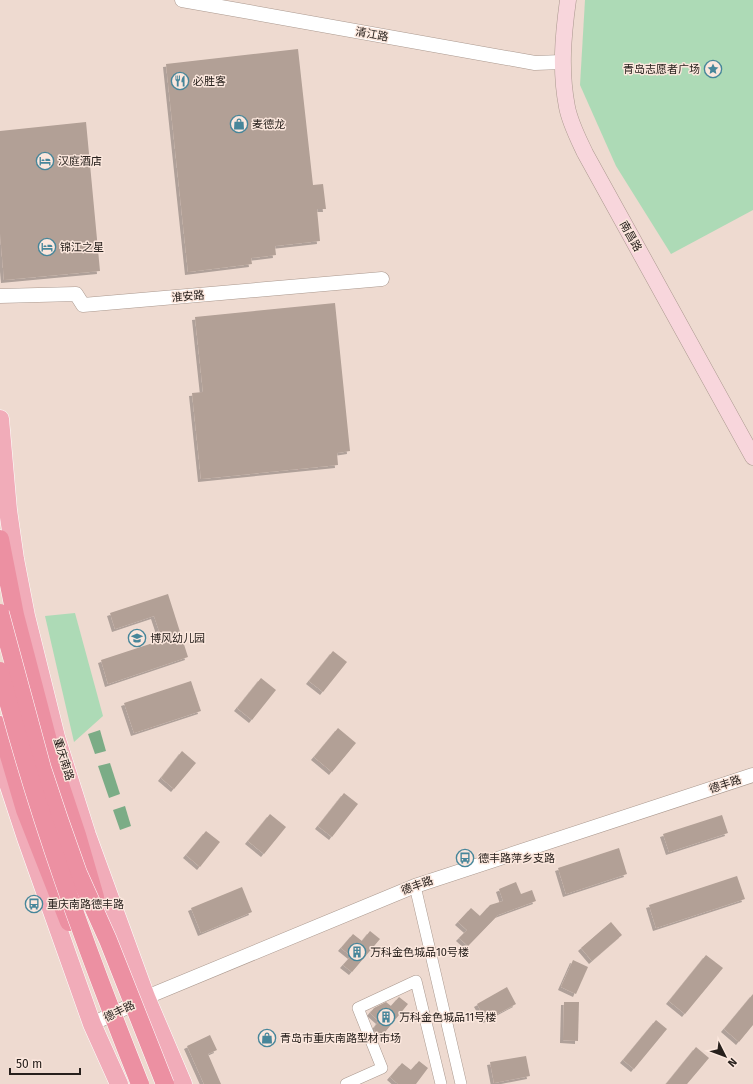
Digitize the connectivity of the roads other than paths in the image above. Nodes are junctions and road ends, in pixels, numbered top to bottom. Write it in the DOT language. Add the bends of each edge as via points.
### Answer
graph roads {
  1 [pos="182,0"];
  2 [pos="568,0"];
  3 [pos="562,62"];
  4 [pos="382,279"];
  5 [pos="0,296"];
  6 [pos="0,419"];
  7 [pos="753,457"];
  8 [pos="0,539"];
  9 [pos="0,613"];
  10 [pos="0,671"];
  11 [pos="0,725"];
  12 [pos="0,759"];
  13 [pos="753,775"];
  14 [pos="415,886"];
  15 [pos="108,940"];
  16 [pos="99,981"];
  17 [pos="146,997"];
  18 [pos="92,1024"];
  19 [pos="119,1084"];
  20 [pos="140,1084"];
  21 [pos="165,1084"];
  22 [pos="183,1084"];
  23 [pos="346,1084"];
  24 [pos="441,1084"];
  25 [pos="461,1084"];
  1 -- 3 [label="street, 清江路" via="536,63"];
  2 -- 3 [label="main road, 南昌路"];
  3 -- 7 [label="main road, 南昌路" via="567,108 585,153"];
  4 -- 5 [label="street, 淮安路" via="83,305 76,294"];
  6 -- 17 [label="main road, 重庆南路" via="15,559 39,670 56,737 87,835"];
  8 -- 15 [label="highway, bridge" via="15,615 57,775"];
  9 -- 15 [label="highway, bridge" via="40,760 59,819 78,873"];
  10 -- 16 [label="highway, bridge" via="30,779"];
  11 -- 16 [label="highway, bridge" via="25,810 77,940"];
  12 -- 18 [label="main road"];
  13 -- 14 [label="street, 德丰路"];
  14 -- 17 [label="street, 德丰路"];
  14 -- 25 [label="street"];
  15 -- 21 [label="highway, bridge"];
  16 -- 20 [label="highway, bridge"];
  17 -- 18 [label="street, 德丰路"];
  17 -- 22 [label="main road, 重庆南路"];
  18 -- 19 [label="main road"];
  23 -- 24 [label="street" via="382,1068 358,1008 416,981"];
}
